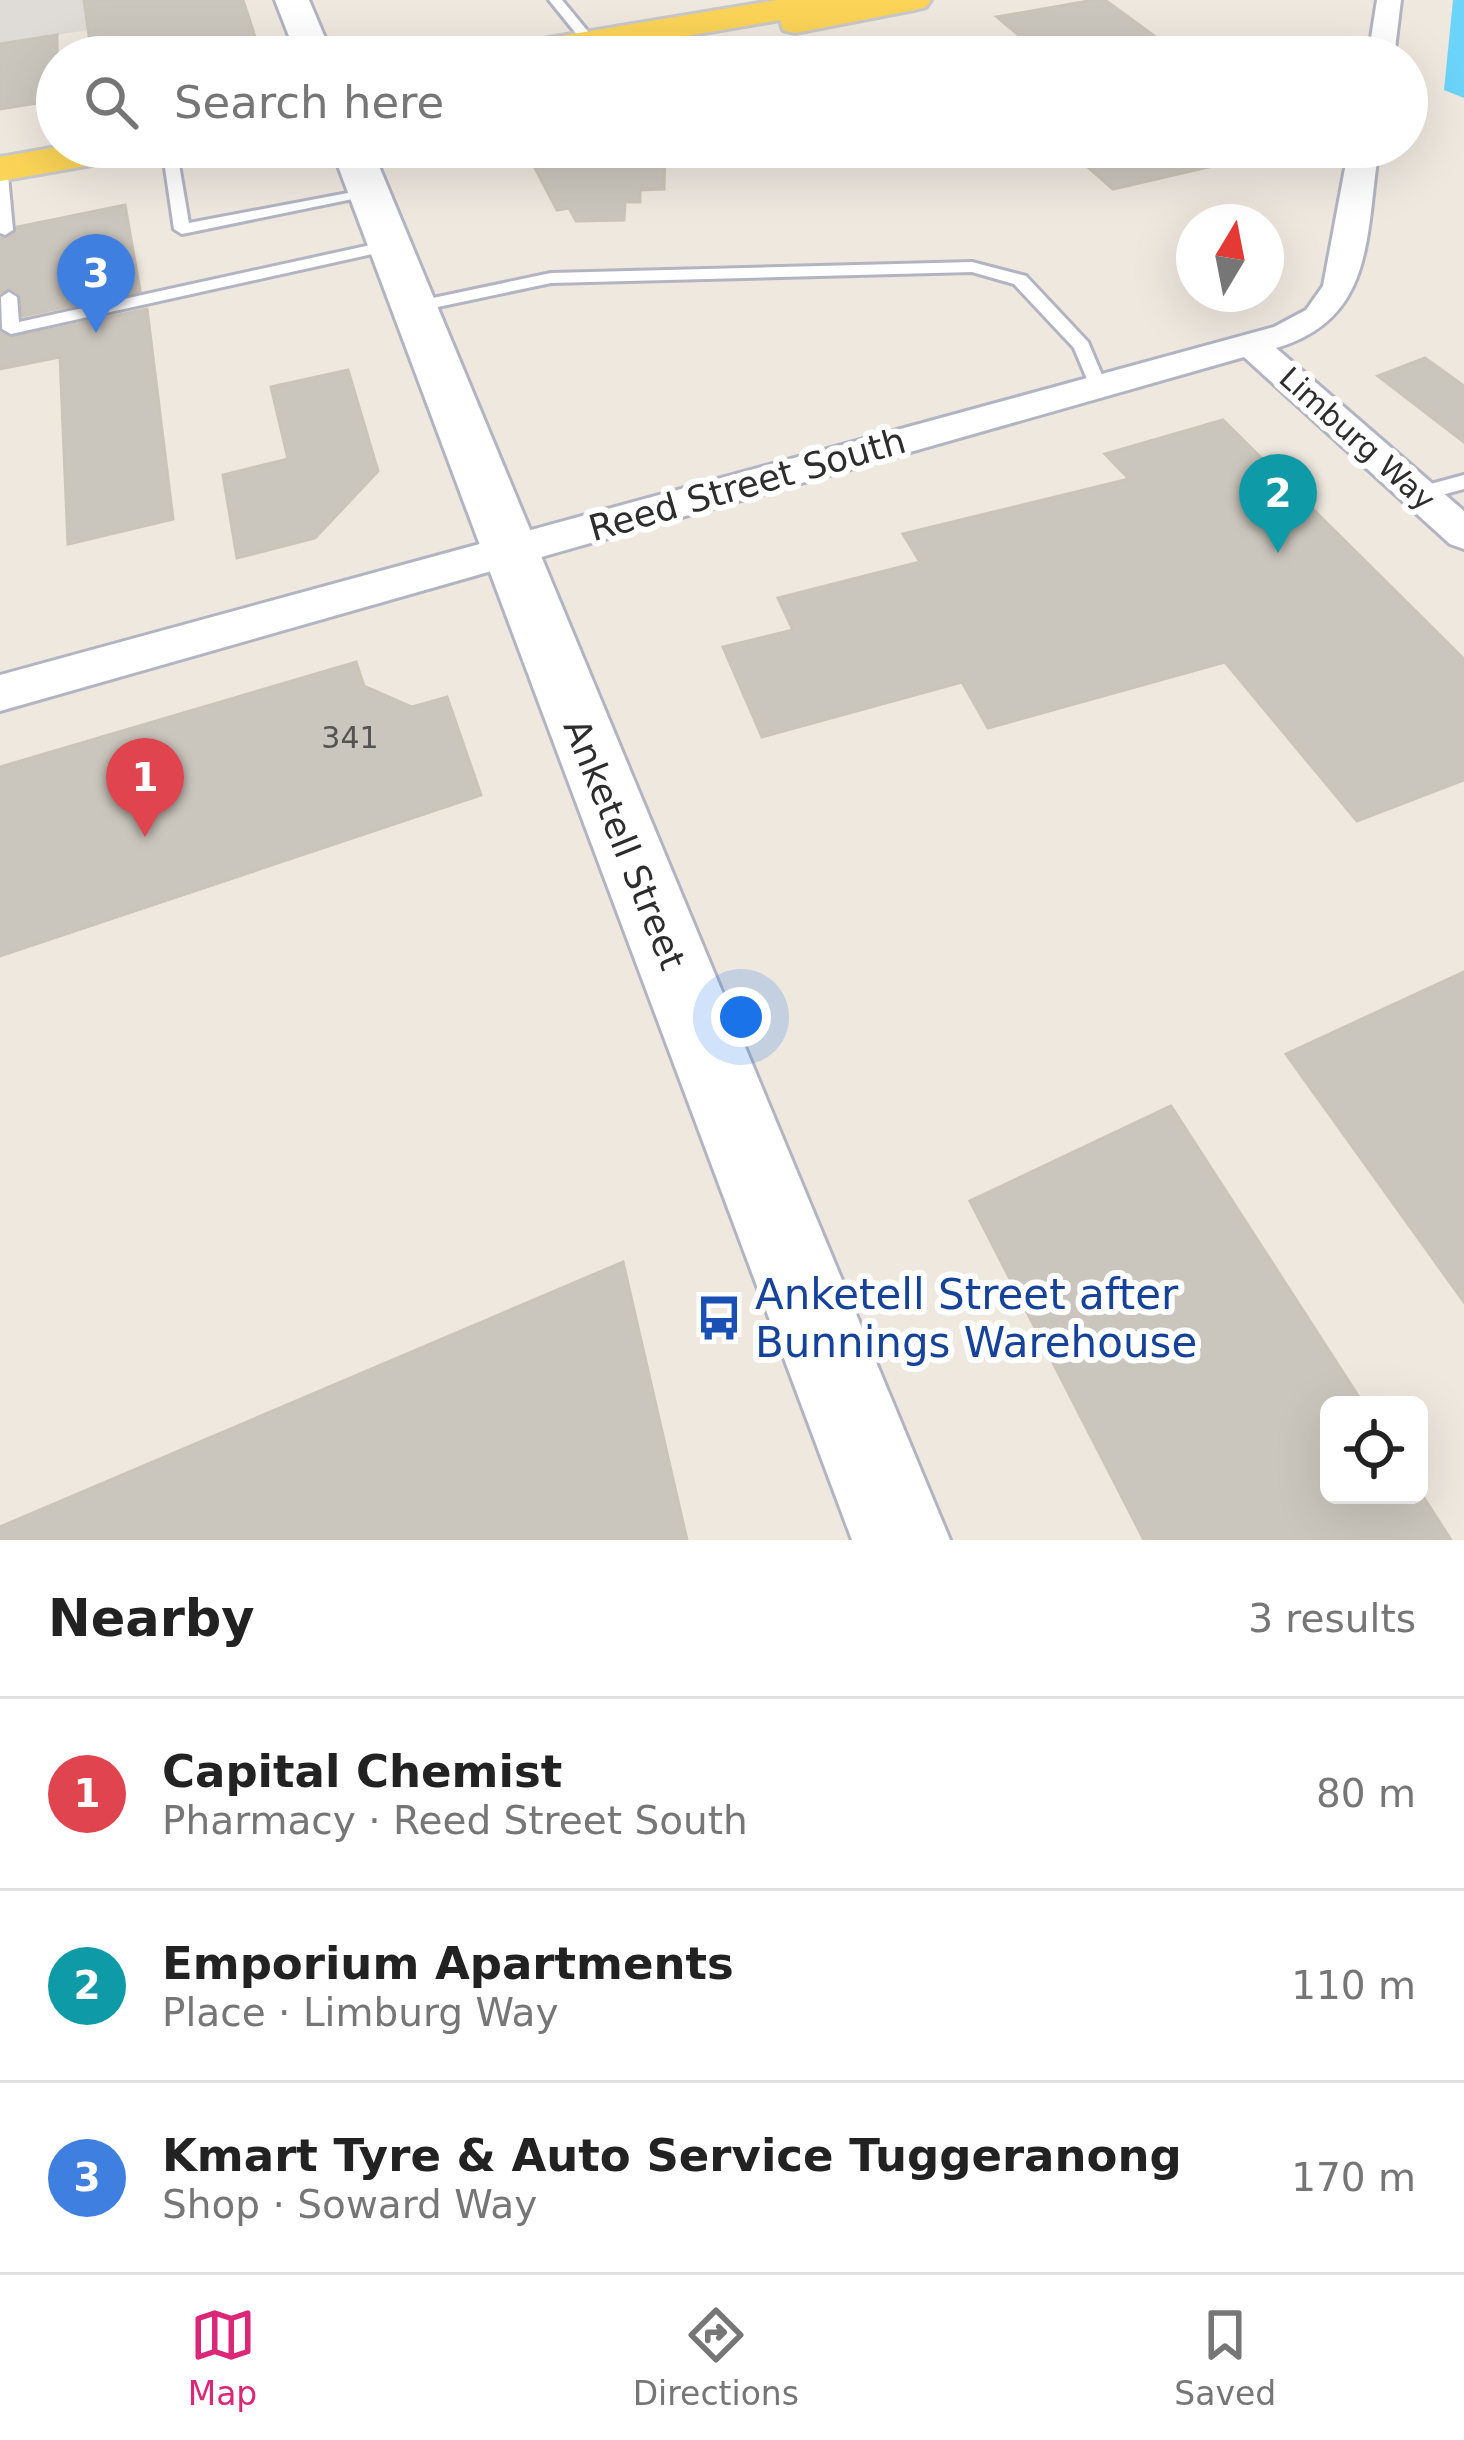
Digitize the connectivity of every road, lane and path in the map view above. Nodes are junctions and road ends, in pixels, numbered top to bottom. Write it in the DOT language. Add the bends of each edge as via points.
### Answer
graph roads {
  1 [pos="292,0"];
  2 [pos="555,0"];
  3 [pos="838,0"];
  4 [pos="914,0"];
  5 [pos="1389,0"];
  6 [pos="307,36"];
  7 [pos="588,36"];
  8 [pos="675,36"];
  9 [pos="698,36"];
  10 [pos="1384,36"];
  11 [pos="36,141"];
  12 [pos="0,148"];
  13 [pos="36,162"];
  14 [pos="0,168"];
  15 [pos="172,168"];
  16 [pos="359,168"];
  17 [pos="1360,168"];
  18 [pos="369,194"];
  19 [pos="4,230"];
  20 [pos="389,246"];
  21 [pos="9,297"];
  22 [pos="414,307"];
  23 [pos="1250,344"];
  24 [pos="1098,387"];
  25 [pos="1464,482"];
  26 [pos="1419,494"];
  27 [pos="1464,534"];
  28 [pos="510,551"];
  29 [pos="0,693"];
  30 [pos="901,1540"];
  1 -- 6 [label="street"];
  2 -- 7 [label="lane"];
  3 -- 8 [label="main road"];
  4 -- 9 [label="main road"];
  5 -- 10 [label="street"];
  11 -- 12 [label="main road"];
  13 -- 14 [label="main road"];
  14 -- 19 [label="lane"];
  15 -- 18 [label="lane" via="182,229"];
  16 -- 18 [label="street, Anketell Street"];
  17 -- 23 [label="street, Reed Street South" via="1340,286 1318,317"];
  18 -- 20 [label="street, Anketell Street"];
  20 -- 21 [label="lane" via="11,329"];
  20 -- 22 [label="street, Anketell Street"];
  22 -- 24 [label="lane" via="551,278 972,267 1020,280 1082,346"];
  22 -- 28 [label="street, Anketell Street"];
  23 -- 24 [label="street, Reed Street South"];
  23 -- 26 [label="street, Limburg Way"];
  24 -- 28 [label="street, Reed Street South"];
  25 -- 26 [label="lane"];
  26 -- 27 [label="street, Limburg Way"];
  28 -- 29 [label="street, Reed Street South"];
  28 -- 30 [label="street, Anketell Street"];
}
